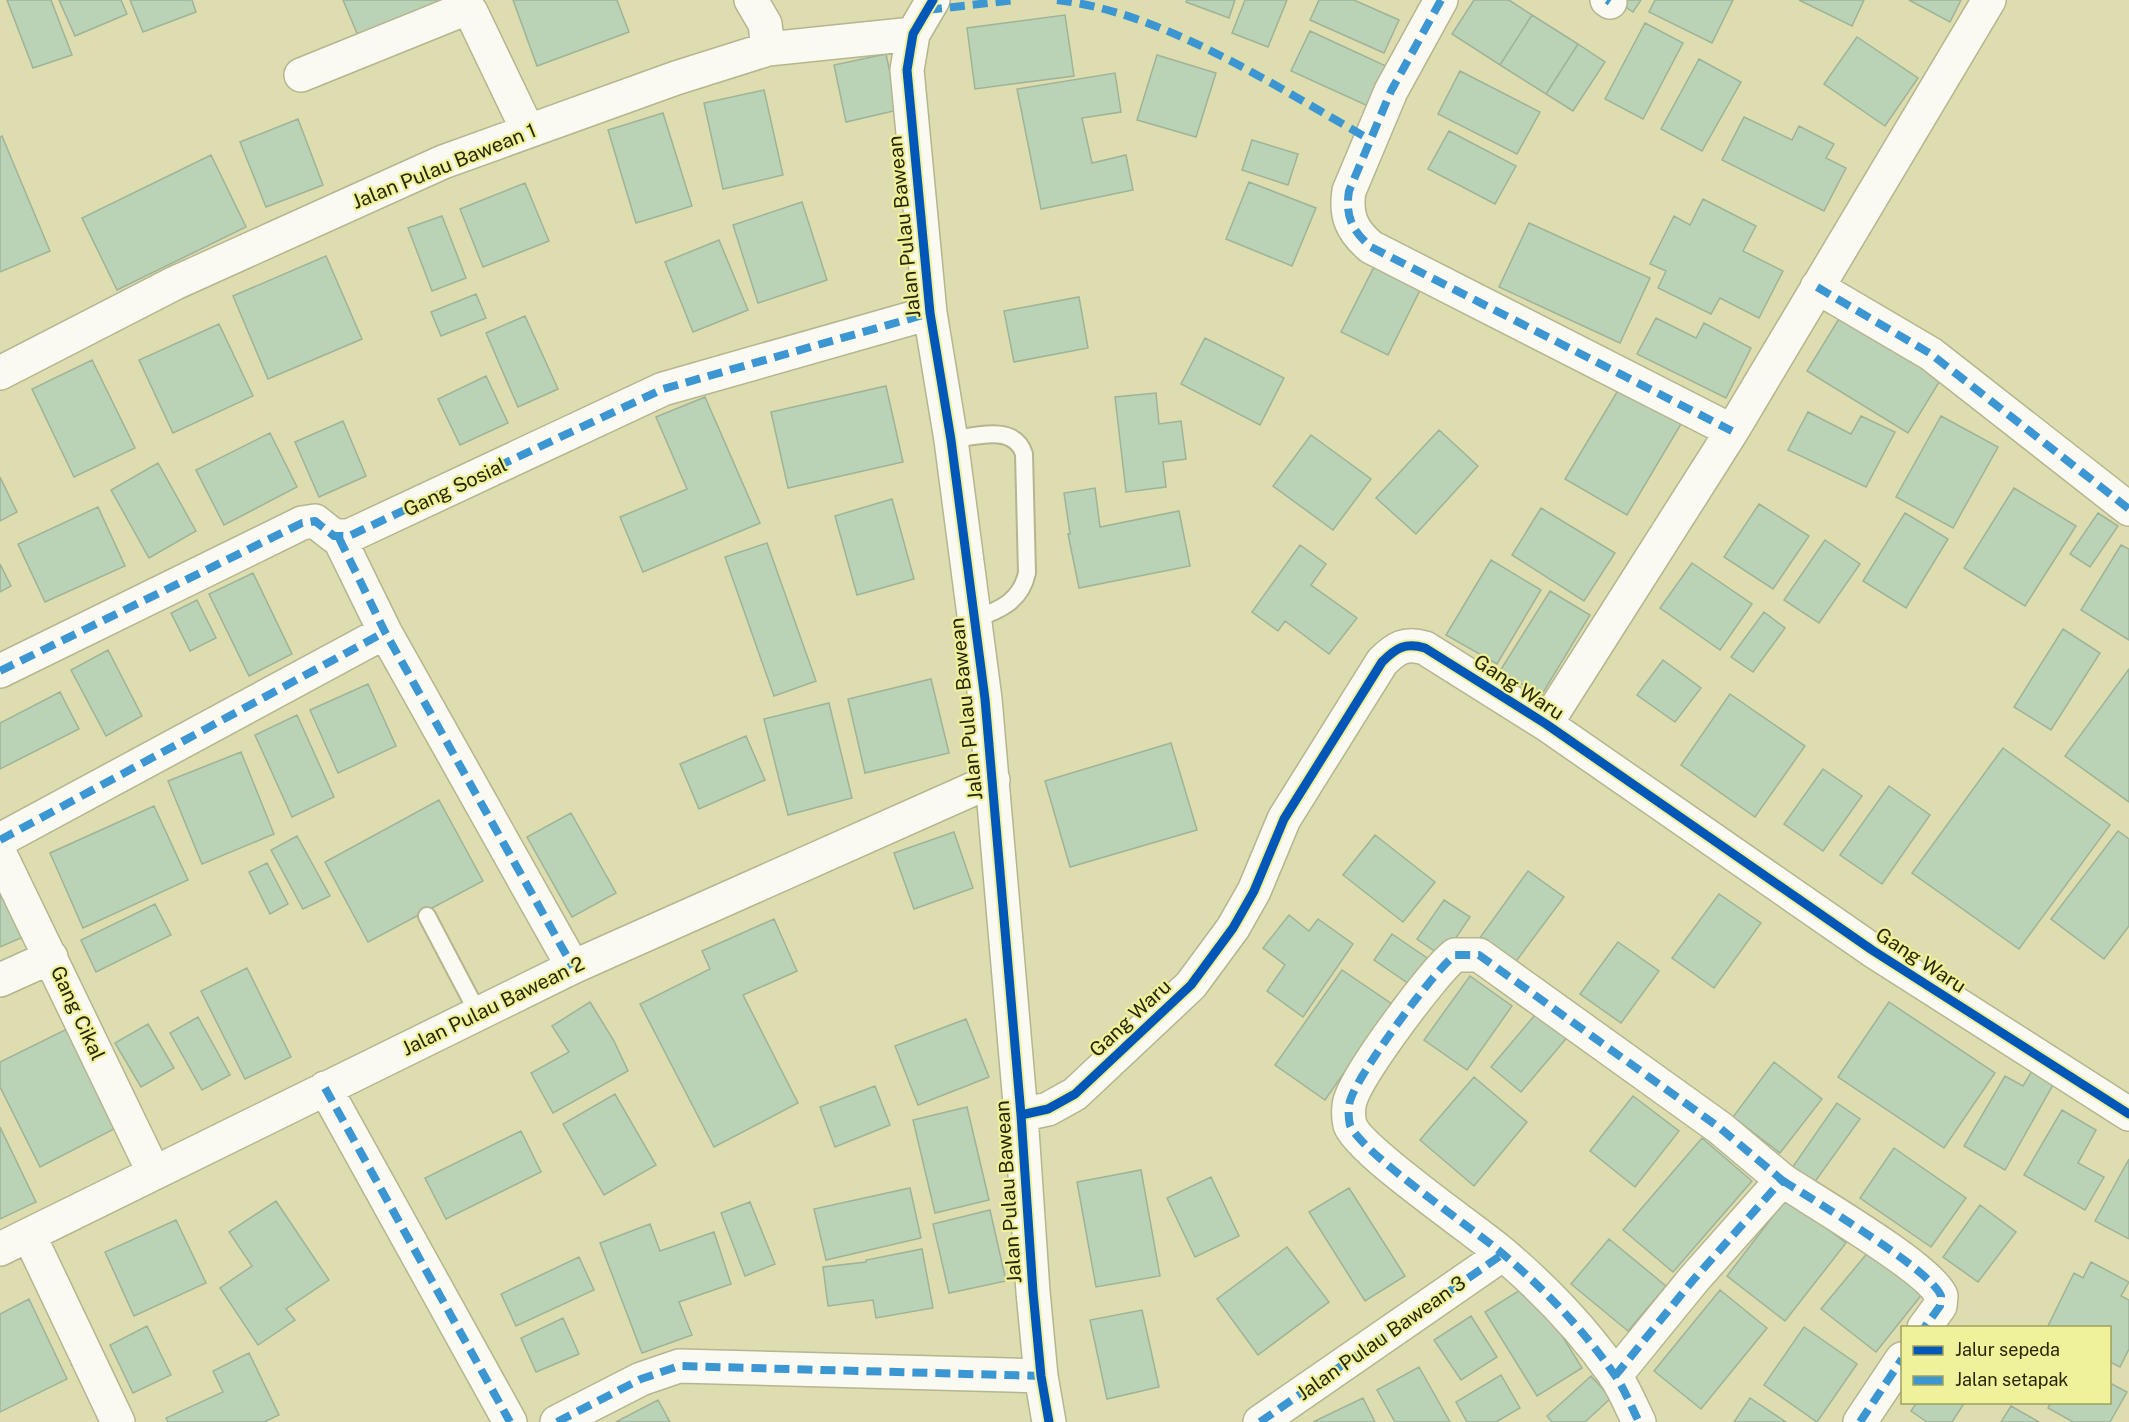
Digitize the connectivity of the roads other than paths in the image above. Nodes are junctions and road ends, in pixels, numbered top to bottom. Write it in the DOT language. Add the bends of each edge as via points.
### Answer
graph roads {
  1 [pos="751,0"];
  2 [pos="933,0"];
  3 [pos="1441,0"];
  4 [pos="1989,0"];
  5 [pos="913,34"];
  6 [pos="768,50"];
  7 [pos="301,75"];
  8 [pos="528,131"];
  9 [pos="1817,287"];
  10 [pos="930,313"];
  11 [pos="0,373"];
  12 [pos="1732,431"];
  13 [pos="951,440"];
  14 [pos="2129,509"];
  15 [pos="339,538"];
  16 [pos="975,619"];
  17 [pos="385,632"];
  18 [pos="0,671"];
  19 [pos="1546,724"];
  20 [pos="993,780"];
  21 [pos="0,840"];
  22 [pos="0,854"];
  23 [pos="427,916"];
  24 [pos="51,957"];
  25 [pos="573,967"];
  26 [pos="0,980"];
  27 [pos="478,1013"];
  28 [pos="325,1088"];
  29 [pos="2129,1114"];
  30 [pos="1021,1115"];
  31 [pos="153,1173"];
  32 [pos="1782,1180"];
  33 [pos="29,1235"];
  34 [pos="0,1249"];
  35 [pos="1503,1254"];
  36 [pos="1925,1326"];
  37 [pos="1901,1360"];
  38 [pos="1041,1376"];
  39 [pos="1615,1376"];
  40 [pos="118,1422"];
  41 [pos="510,1422"];
  42 [pos="557,1422"];
  43 [pos="1049,1422"];
  44 [pos="1260,1422"];
  45 [pos="1639,1422"];
  46 [pos="1860,1422"];
  1 -- 6 [label="street" via="765,24"];
  2 -- 5 [label="street, Jalan Pulau Bawean"];
  3 -- 12 [label="street" via="1391,91 1349,190 1346,206 1358,236 1371,247"];
  4 -- 9 [label="street"];
  5 -- 6 [label="street, Jalan Pulau Bawean 1"];
  5 -- 10 [label="street, Jalan Pulau Bawean" via="907,70"];
  6 -- 8 [label="street, Jalan Pulau Bawean 1"];
  7 -- 8 [label="street" via="457,12 471,12"];
  8 -- 11 [label="street, Jalan Pulau Bawean 1" via="443,162 175,282"];
  9 -- 12 [label="street"];
  9 -- 14 [label="street" via="1931,354"];
  10 -- 13 [label="street, Jalan Pulau Bawean"];
  10 -- 15 [label="street, Gang Sosial" via="663,389"];
  12 -- 19 [label="street"];
  13 -- 16 [label="street, Jalan Pulau Bawean"];
  13 -- 16 [label="lane" via="1010,435 1018,440 1024,454 1024,585 1013,600 996,612"];
  15 -- 17 [label="street"];
  15 -- 18 [label="street" via="315,521 302,523"];
  16 -- 20 [label="street, Jalan Pulau Bawean"];
  17 -- 21 [label="street"];
  17 -- 25 [label="street"];
  19 -- 29 [label="street, Gang Waru" via="1872,950"];
  19 -- 30 [label="street, Gang Waru" via="1425,648 1403,645 1393,650 1284,819 1254,891 1191,986 1075,1094 1048,1109"];
  20 -- 25 [label="street, Jalan Pulau Bawean 2"];
  20 -- 30 [label="street, Jalan Pulau Bawean"];
  22 -- 24 [label="street, Gang Cikal"];
  23 -- 27 [label="lane"];
  24 -- 26 [label="street"];
  24 -- 31 [label="street, Gang Cikal"];
  25 -- 27 [label="street, Jalan Pulau Bawean 2"];
  27 -- 28 [label="street, Jalan Pulau Bawean 2"];
  28 -- 31 [label="street, Jalan Pulau Bawean 2"];
  28 -- 41 [label="street"];
  30 -- 38 [label="street, Jalan Pulau Bawean"];
  31 -- 33 [label="street, Jalan Pulau Bawean 2"];
  32 -- 35 [label="street" via="1720,1128 1479,955 1462,953 1449,960 1368,1068 1350,1099 1350,1123 1355,1134 1376,1154"];
  32 -- 36 [label="street" via="1935,1285 1941,1296 1940,1306"];
  32 -- 39 [label="street"];
  33 -- 34 [label="street, Jalan Pulau Bawean 2"];
  33 -- 40 [label="street"];
  35 -- 39 [label="street" via="1588,1338"];
  35 -- 44 [label="street, Jalan Pulau Bawean 3"];
  37 -- 46 [label="street"];
  38 -- 42 [label="street" via="679,1366 641,1379"];
  38 -- 43 [label="street, Jalan Pulau Bawean"];
  39 -- 45 [label="street"];
}
